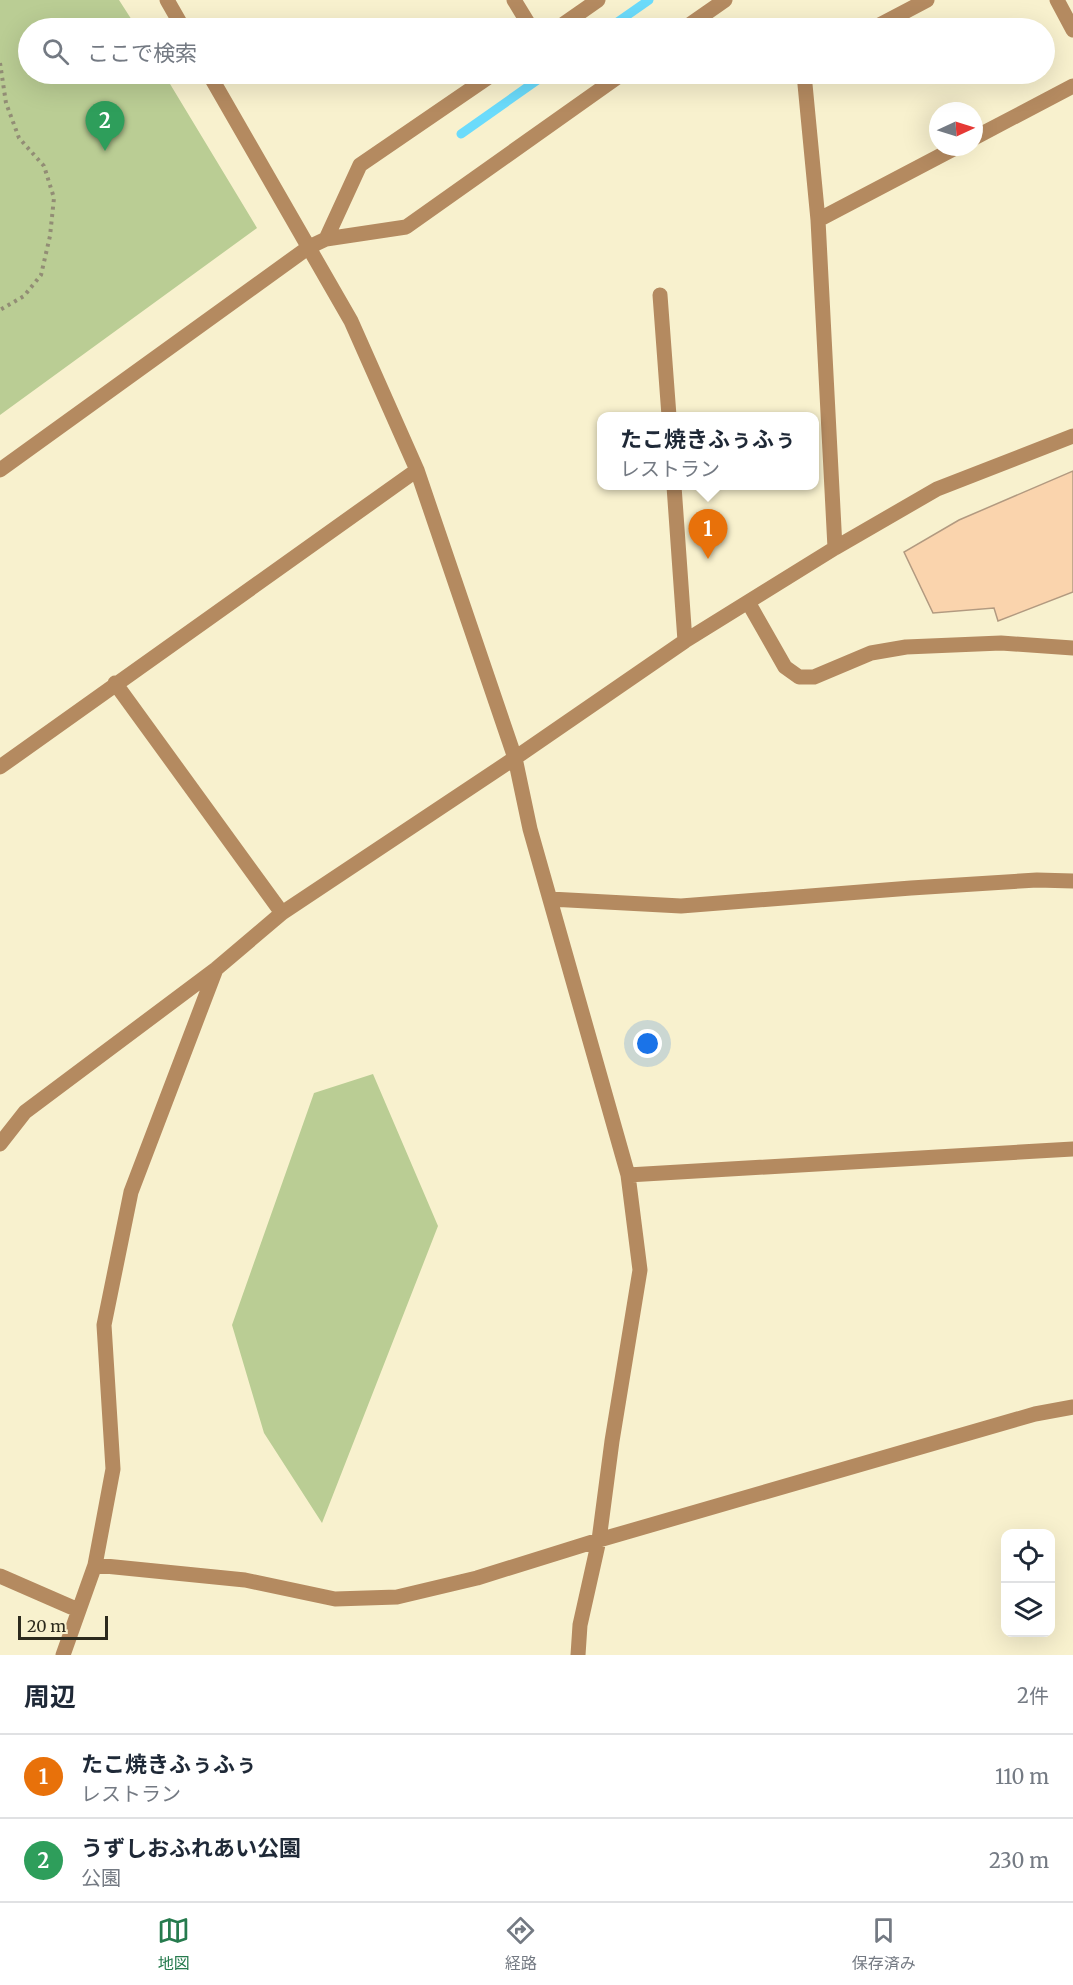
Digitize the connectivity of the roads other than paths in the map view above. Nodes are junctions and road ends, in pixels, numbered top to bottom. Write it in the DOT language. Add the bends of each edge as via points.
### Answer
graph roads {
  1 [pos="166,0"];
  2 [pos="514,0"];
  3 [pos="598,0"];
  4 [pos="725,0"];
  5 [pos="927,0"];
  6 [pos="1057,0"];
  7 [pos="177,18"];
  8 [pos="525,18"];
  9 [pos="572,18"];
  10 [pos="699,18"];
  11 [pos="892,18"];
  12 [pos="1073,30"];
  13 [pos="215,84"];
  14 [pos="478,84"];
  15 [pos="608,84"];
  16 [pos="805,84"];
  17 [pos="1073,86"];
  18 [pos="983,133"];
  19 [pos="940,156"];
  20 [pos="818,220"];
  21 [pos="326,239"];
  22 [pos="309,247"];
  23 [pos="660,295"];
  24 [pos="669,412"];
  25 [pos="1073,436"];
  26 [pos="0,470"];
  27 [pos="417,470"];
  28 [pos="674,490"];
  29 [pos="835,548"];
  30 [pos="748,602"];
  31 [pos="685,641"];
  32 [pos="1073,648"];
  33 [pos="115,683"];
  34 [pos="515,758"];
  35 [pos="0,766"];
  36 [pos="1073,881"];
  37 [pos="550,899"];
  38 [pos="282,914"];
  39 [pos="216,969"];
  40 [pos="0,1144"];
  41 [pos="1073,1149"];
  42 [pos="628,1176"];
  43 [pos="1073,1407"];
  44 [pos="599,1540"];
  45 [pos="95,1565"];
  46 [pos="0,1576"];
  47 [pos="78,1610"];
  48 [pos="63,1655"];
  49 [pos="578,1655"];
  1 -- 7 [label="street"];
  2 -- 8 [label="street"];
  3 -- 9 [label="street"];
  4 -- 10 [label="street"];
  5 -- 11 [label="street"];
  6 -- 12 [label="street"];
  13 -- 22 [label="street"];
  14 -- 21 [label="street" via="360,165"];
  15 -- 21 [label="street" via="406,227"];
  16 -- 20 [label="street"];
  17 -- 18 [label="street"];
  19 -- 20 [label="street"];
  20 -- 29 [label="street"];
  21 -- 22 [label="street"];
  22 -- 26 [label="street"];
  22 -- 27 [label="street" via="351,321"];
  23 -- 24 [label="street"];
  25 -- 29 [label="street" via="937,489"];
  27 -- 33 [label="street"];
  27 -- 34 [label="street"];
  28 -- 31 [label="street"];
  29 -- 30 [label="street"];
  30 -- 31 [label="street"];
  30 -- 32 [label="street" via="785,667 799,677 814,677 870,653 906,647 1001,643"];
  31 -- 34 [label="street"];
  33 -- 35 [label="street"];
  33 -- 38 [label="street"];
  34 -- 37 [label="street"];
  34 -- 38 [label="street"];
  36 -- 37 [label="street" via="945,885 681,906"];
  37 -- 42 [label="street"];
  38 -- 39 [label="street"];
  39 -- 40 [label="street" via="25,1112"];
  39 -- 45 [label="street" via="131,1192 104,1325 113,1469"];
  41 -- 42 [label="street"];
  42 -- 44 [label="street" via="640,1270"];
  43 -- 44 [label="street" via="1035,1414"];
  44 -- 45 [label="street" via="477,1578 397,1597 335,1599 244,1580"];
  44 -- 49 [label="street" via="580,1624"];
  45 -- 47 [label="street"];
  46 -- 47 [label="street"];
  47 -- 48 [label="street"];
}
